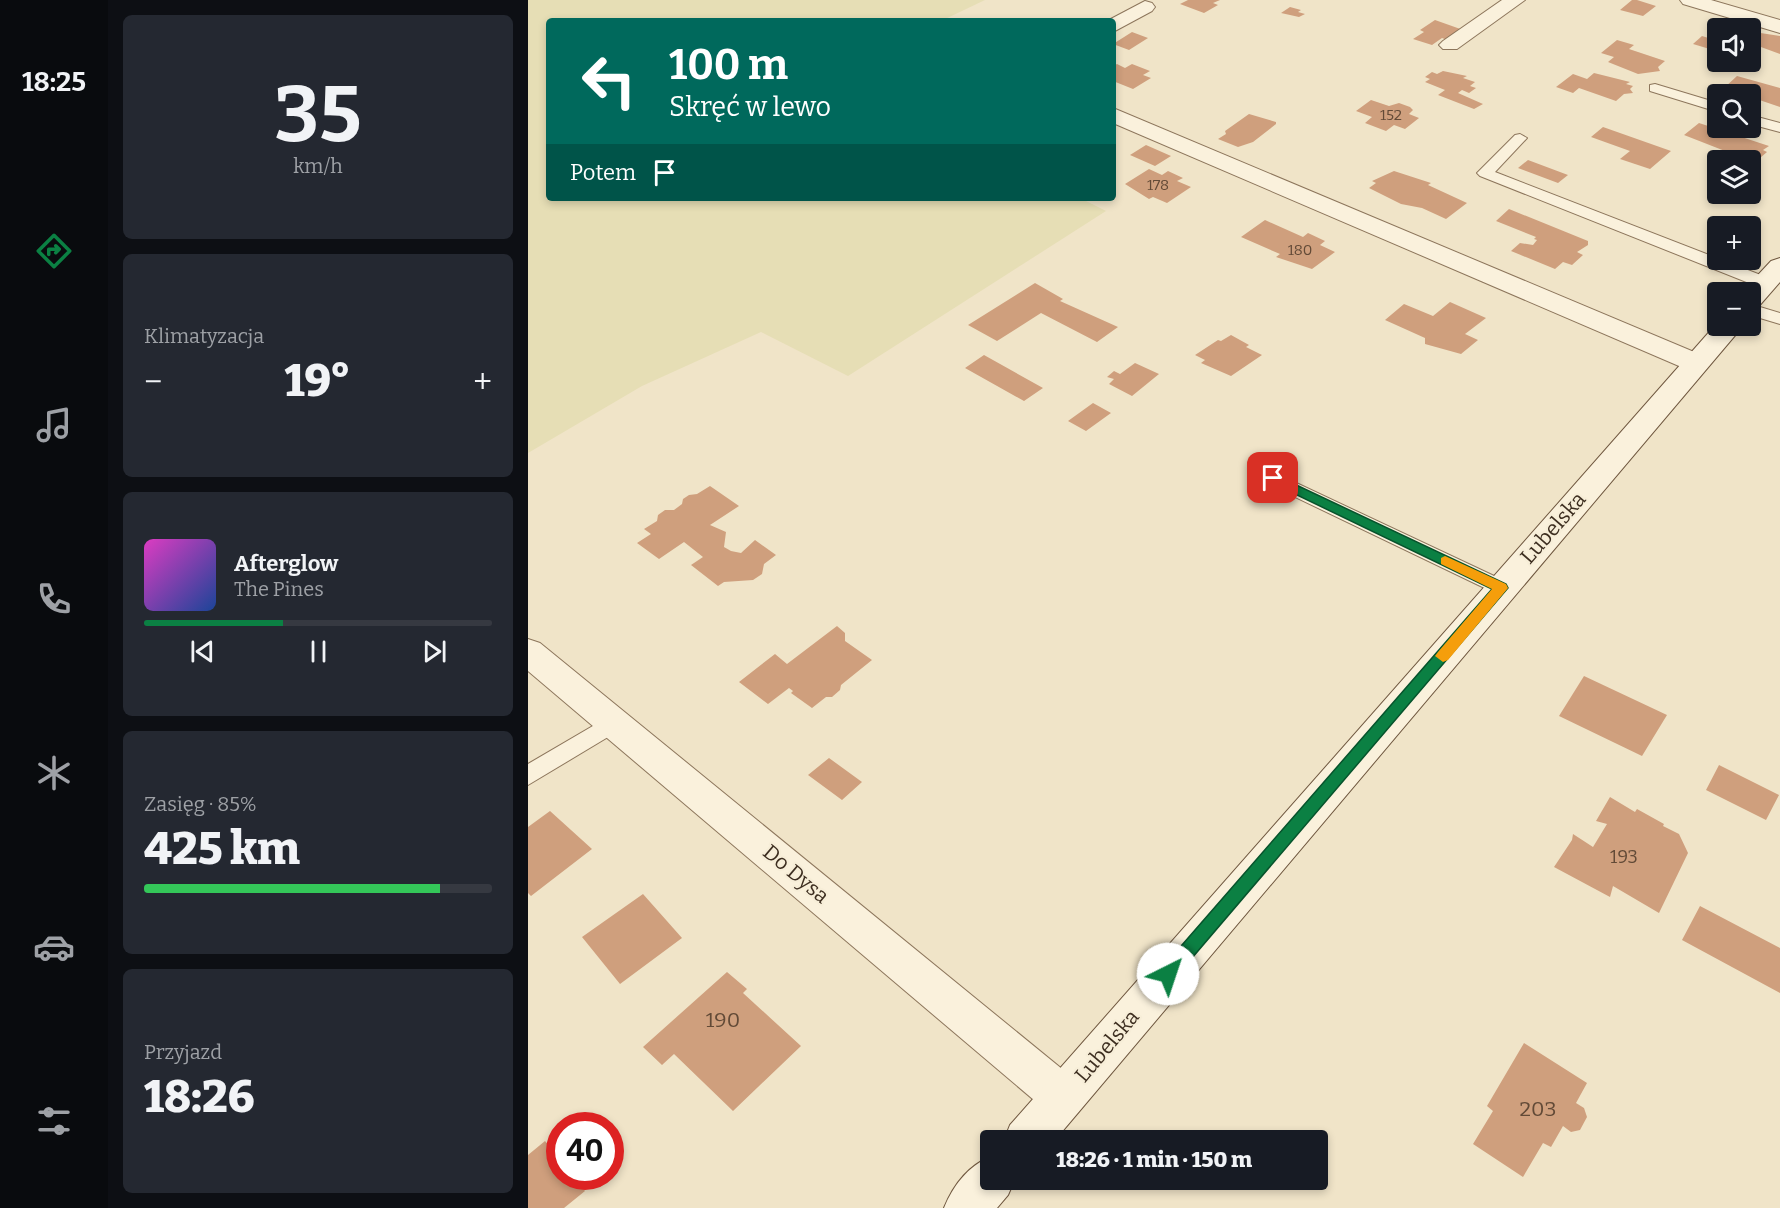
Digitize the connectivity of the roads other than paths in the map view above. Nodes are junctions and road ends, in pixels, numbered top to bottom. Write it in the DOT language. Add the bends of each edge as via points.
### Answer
graph roads {
  1 [pos="1515,0"];
  2 [pos="1690,0"];
  3 [pos="1145,7"];
  4 [pos="1116,24"];
  5 [pos="1780,27"];
  6 [pos="1450,45"];
  7 [pos="1655,88"];
  8 [pos="1707,105"];
  9 [pos="1116,116"];
  10 [pos="1761,122"];
  11 [pos="1780,128"];
  12 [pos="1520,138"];
  13 [pos="1765,283"];
  14 [pos="1761,313"];
  15 [pos="1780,319"];
  16 [pos="1720,336"];
  17 [pos="1696,363"];
  18 [pos="1273,478"];
  19 [pos="1502,588"];
  20 [pos="528,652"];
  21 [pos="615,722"];
  22 [pos="528,776"];
  23 [pos="1064,1097"];
  24 [pos="1035,1130"];
  1 -- 6 [label="street"];
  2 -- 5 [label="street"];
  3 -- 4 [label="street"];
  7 -- 8 [label="lane"];
  9 -- 17 [label="street"];
  10 -- 11 [label="lane"];
  12 -- 13 [label="lane" via="1485,172"];
  14 -- 15 [label="lane"];
  16 -- 17 [label="street, Lubelska"];
  17 -- 19 [label="street, Lubelska"];
  18 -- 19 [label="lane"];
  19 -- 23 [label="street, Lubelska"];
  20 -- 21 [label="street, Do Dysa"];
  21 -- 22 [label="lane"];
  21 -- 23 [label="street, Do Dysa"];
  23 -- 24 [label="street, Lubelska"];
}
